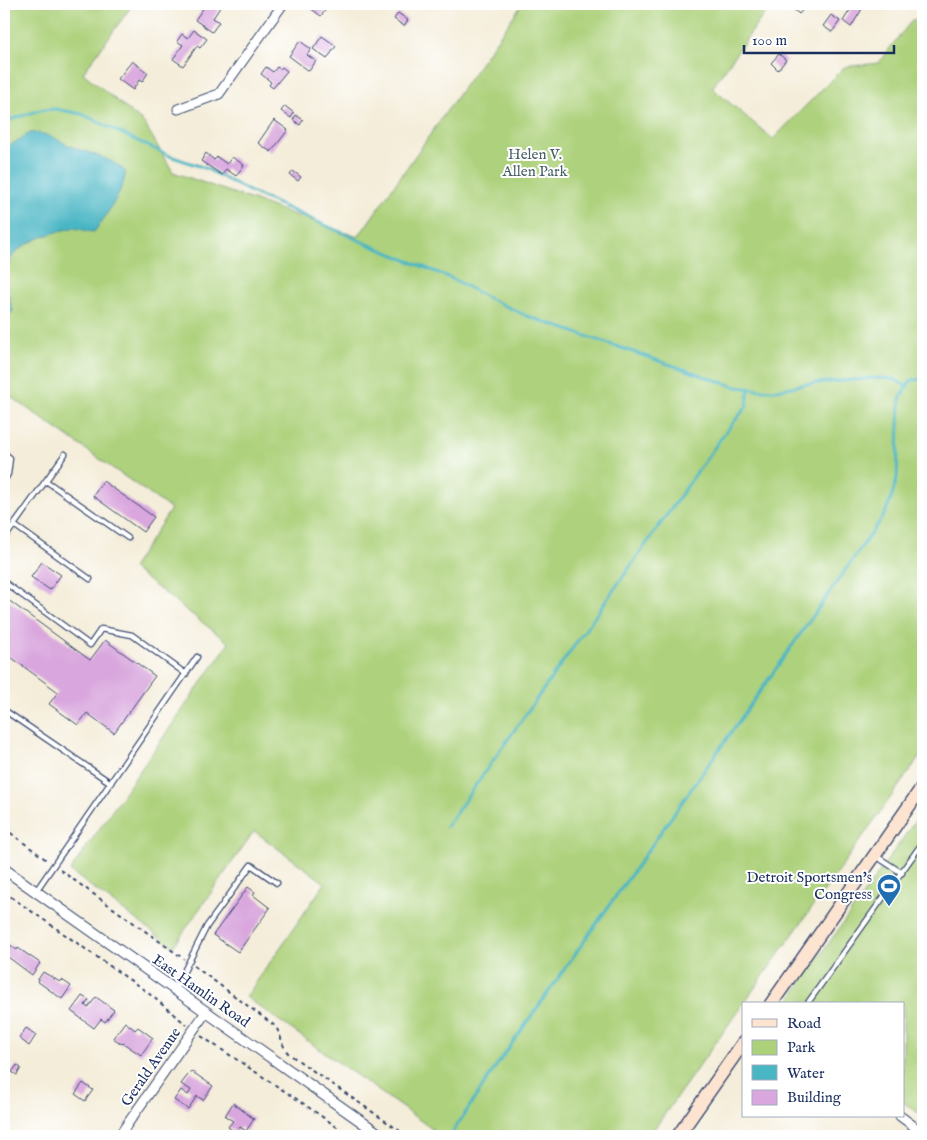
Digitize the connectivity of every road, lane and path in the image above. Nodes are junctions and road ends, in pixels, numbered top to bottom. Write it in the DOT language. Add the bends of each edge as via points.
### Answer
graph roads {
  1 [pos="284,4"];
  2 [pos="178,108"];
  3 [pos="4,453"];
  4 [pos="65,454"];
  5 [pos="4,481"];
  6 [pos="46,482"];
  7 [pos="14,525"];
  8 [pos="128,538"];
  9 [pos="4,539"];
  10 [pos="90,579"];
  11 [pos="4,582"];
  12 [pos="197,657"];
  13 [pos="186,674"];
  14 [pos="4,710"];
  15 [pos="111,783"];
  16 [pos="923,786"];
  17 [pos="4,828"];
  18 [pos="923,842"];
  19 [pos="875,855"];
  20 [pos="48,861"];
  21 [pos="4,869"];
  22 [pos="61,870"];
  23 [pos="902,873"];
  24 [pos="277,883"];
  25 [pos="4,892"];
  26 [pos="36,892"];
  27 [pos="189,962"];
  28 [pos="175,990"];
  29 [pos="772,1002"];
  30 [pos="808,1002"];
  31 [pos="206,1012"];
  32 [pos="187,1025"];
  33 [pos="202,1037"];
  34 [pos="742,1044"];
  35 [pos="903,1118"];
  36 [pos="923,1133"];
  37 [pos="119,1136"];
  38 [pos="350,1136"];
  39 [pos="382,1136"];
  40 [pos="407,1136"];
  41 [pos="678,1136"];
  1 -- 2 [label="street" via="219,94"];
  3 -- 5 [label="lane" via="10,458"];
  4 -- 6 [label="lane"];
  6 -- 7 [label="lane"];
  6 -- 8 [label="lane"];
  7 -- 9 [label="lane"];
  7 -- 10 [label="lane"];
  11 -- 13 [label="lane" via="90,644 102,629 132,635"];
  12 -- 13 [label="lane"];
  13 -- 15 [label="lane"];
  14 -- 15 [label="lane"];
  15 -- 26 [label="lane"];
  16 -- 19 [label="main road"];
  17 -- 20 [label="path"];
  18 -- 23 [label="lane"];
  19 -- 23 [label="lane"];
  19 -- 29 [label="main road"];
  21 -- 26 [label="street, East Hamlin Road"];
  22 -- 27 [label="path"];
  23 -- 30 [label="lane"];
  24 -- 27 [label="lane" via="251,866 207,926"];
  25 -- 32 [label="path" via="147,992"];
  26 -- 28 [label="street, East Hamlin Road"];
  27 -- 28 [label="lane"];
  27 -- 40 [label="path" via="276,1026 289,1054"];
  28 -- 31 [label="street, East Hamlin Road"];
  31 -- 37 [label="street, Gerald Avenue"];
  31 -- 39 [label="street, East Hamlin Road"];
  33 -- 38 [label="path"];
  34 -- 41 [label="main road"];
  35 -- 36 [label="street"];
}
